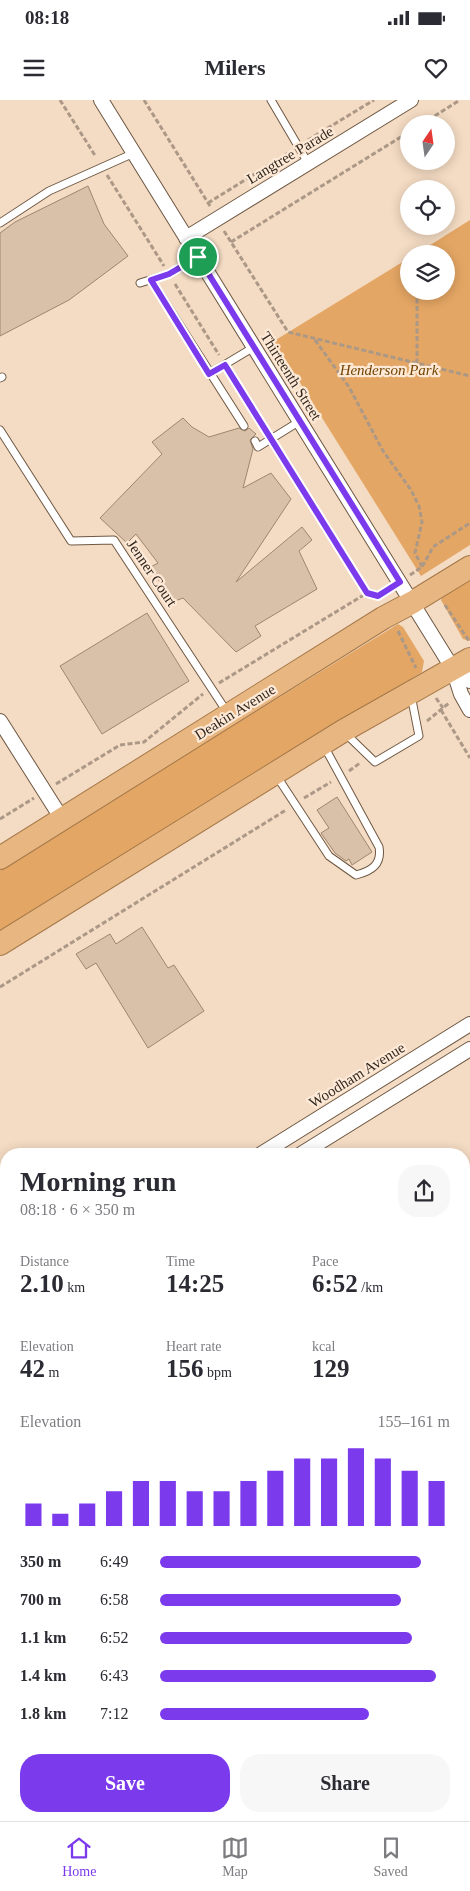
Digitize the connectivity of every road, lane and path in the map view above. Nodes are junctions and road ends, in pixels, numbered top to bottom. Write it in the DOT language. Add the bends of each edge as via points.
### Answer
graph roads {
  1 [pos="60,100"];
  2 [pos="101,100"];
  3 [pos="144,100"];
  4 [pos="271,100"];
  5 [pos="411,100"];
  6 [pos="460,100"];
  7 [pos="436,115"];
  8 [pos="400,138"];
  9 [pos="134,153"];
  10 [pos="308,163"];
  11 [pos="102,167"];
  12 [pos="218,218"];
  13 [pos="0,223"];
  14 [pos="186,238"];
  15 [pos="231,242"];
  16 [pos="198,257"];
  17 [pos="169,274"];
  18 [pos="151,280"];
  19 [pos="140,284"];
  20 [pos="417,300"];
  21 [pos="315,340"];
  22 [pos="254,348"];
  23 [pos="418,363"];
  24 [pos="225,365"];
  25 [pos="209,374"];
  26 [pos="470,376"];
  27 [pos="300,421"];
  28 [pos="244,426"];
  29 [pos="0,430"];
  30 [pos="271,439"];
  31 [pos="255,441"];
  32 [pos="470,523"];
  33 [pos="422,567"];
  34 [pos="470,567"];
  35 [pos="400,582"];
  36 [pos="367,593"];
  37 [pos="413,602"];
  38 [pos="383,605"];
  39 [pos="464,670"];
  40 [pos="211,687"];
  41 [pos="418,688"];
  42 [pos="461,694"];
  43 [pos="442,709"];
  44 [pos="470,710"];
  45 [pos="229,716"];
  46 [pos="0,721"];
  47 [pos="418,728"];
  48 [pos="343,731"];
  49 [pos="322,744"];
  50 [pos="370,757"];
  51 [pos="470,758"];
  52 [pos="275,774"];
  53 [pos="341,776"];
  54 [pos="43,792"];
  55 [pos="296,804"];
  56 [pos="0,819"];
  57 [pos="62,819"];
  58 [pos="0,858"];
  59 [pos="0,944"];
  60 [pos="0,987"];
  61 [pos="470,1024"];
  62 [pos="470,1049"];
  63 [pos="271,1148"];
  64 [pos="311,1148"];
  1 -- 11 [label="path"];
  2 -- 9 [label="street, Thirteenth Street"];
  3 -- 12 [label="path"];
  4 -- 10 [label="lane"];
  5 -- 10 [label="street, Langtree Parade"];
  6 -- 7 [label="path"];
  8 -- 15 [label="path"];
  9 -- 11 [label="lane"];
  9 -- 14 [label="street, Thirteenth Street"];
  10 -- 12 [label="street, Langtree Parade"];
  11 -- 13 [label="lane" via="49,191"];
  11 -- 17 [label="path"];
  12 -- 14 [label="street, Langtree Parade"];
  12 -- 15 [label="path"];
  14 -- 16 [label="street, Thirteenth Street"];
  15 -- 21 [label="path" via="288,332"];
  16 -- 17 [label="lane"];
  16 -- 22 [label="street, Thirteenth Street"];
  17 -- 18 [label="lane"];
  17 -- 24 [label="path"];
  18 -- 19 [label="lane"];
  18 -- 25 [label="lane"];
  20 -- 23 [label="path"];
  21 -- 23 [label="path"];
  21 -- 33 [label="path" via="348,386 383,451 419,506 422,522 415,553"];
  22 -- 24 [label="lane"];
  22 -- 27 [label="street, Thirteenth Street"];
  23 -- 26 [label="path"];
  24 -- 25 [label="lane"];
  24 -- 30 [label="path"];
  25 -- 28 [label="lane"];
  27 -- 30 [label="lane"];
  27 -- 35 [label="street, Thirteenth Street"];
  29 -- 40 [label="lane, Jenner Court" via="71,541 114,540"];
  30 -- 31 [label="lane" via="258,447"];
  30 -- 36 [label="path"];
  32 -- 33 [label="path" via="433,547"];
  33 -- 35 [label="path"];
  34 -- 37 [label="highway, Deakin Avenue"];
  35 -- 37 [label="street, Thirteenth Street"];
  35 -- 38 [label="path"];
  36 -- 38 [label="path"];
  36 -- 40 [label="path"];
  37 -- 38 [label="highway, Deakin Avenue"];
  37 -- 39 [label="street, Thirteenth Street"];
  38 -- 41 [label="path"];
  38 -- 45 [label="highway, Deakin Avenue"];
  39 -- 41 [label="highway"];
  39 -- 42 [label="street, Thirteenth Street"];
  40 -- 45 [label="lane, Jenner Court"];
  40 -- 54 [label="path" via="144,742 120,745"];
  41 -- 43 [label="path"];
  41 -- 47 [label="lane"];
  41 -- 48 [label="highway"];
  42 -- 43 [label="path"];
  42 -- 44 [label="street, Thirteenth Street"];
  43 -- 47 [label="path"];
  43 -- 51 [label="path"];
  45 -- 57 [label="highway, Deakin Avenue"];
  46 -- 54 [label="street"];
  47 -- 50 [label="lane" via="419,736 390,754 375,762"];
  48 -- 49 [label="highway"];
  48 -- 50 [label="lane"];
  49 -- 52 [label="highway"];
  49 -- 53 [label="lane"];
  50 -- 53 [label="path"];
  52 -- 55 [label="lane"];
  52 -- 59 [label="highway"];
  53 -- 55 [label="path"];
  53 -- 55 [label="lane" via="379,847 380,857 368,872 356,875 329,856"];
  54 -- 56 [label="path"];
  54 -- 57 [label="street"];
  55 -- 60 [label="path"];
  57 -- 58 [label="highway, Deakin Avenue"];
  61 -- 63 [label="street, Woodham Avenue"];
  62 -- 64 [label="street"];
}
